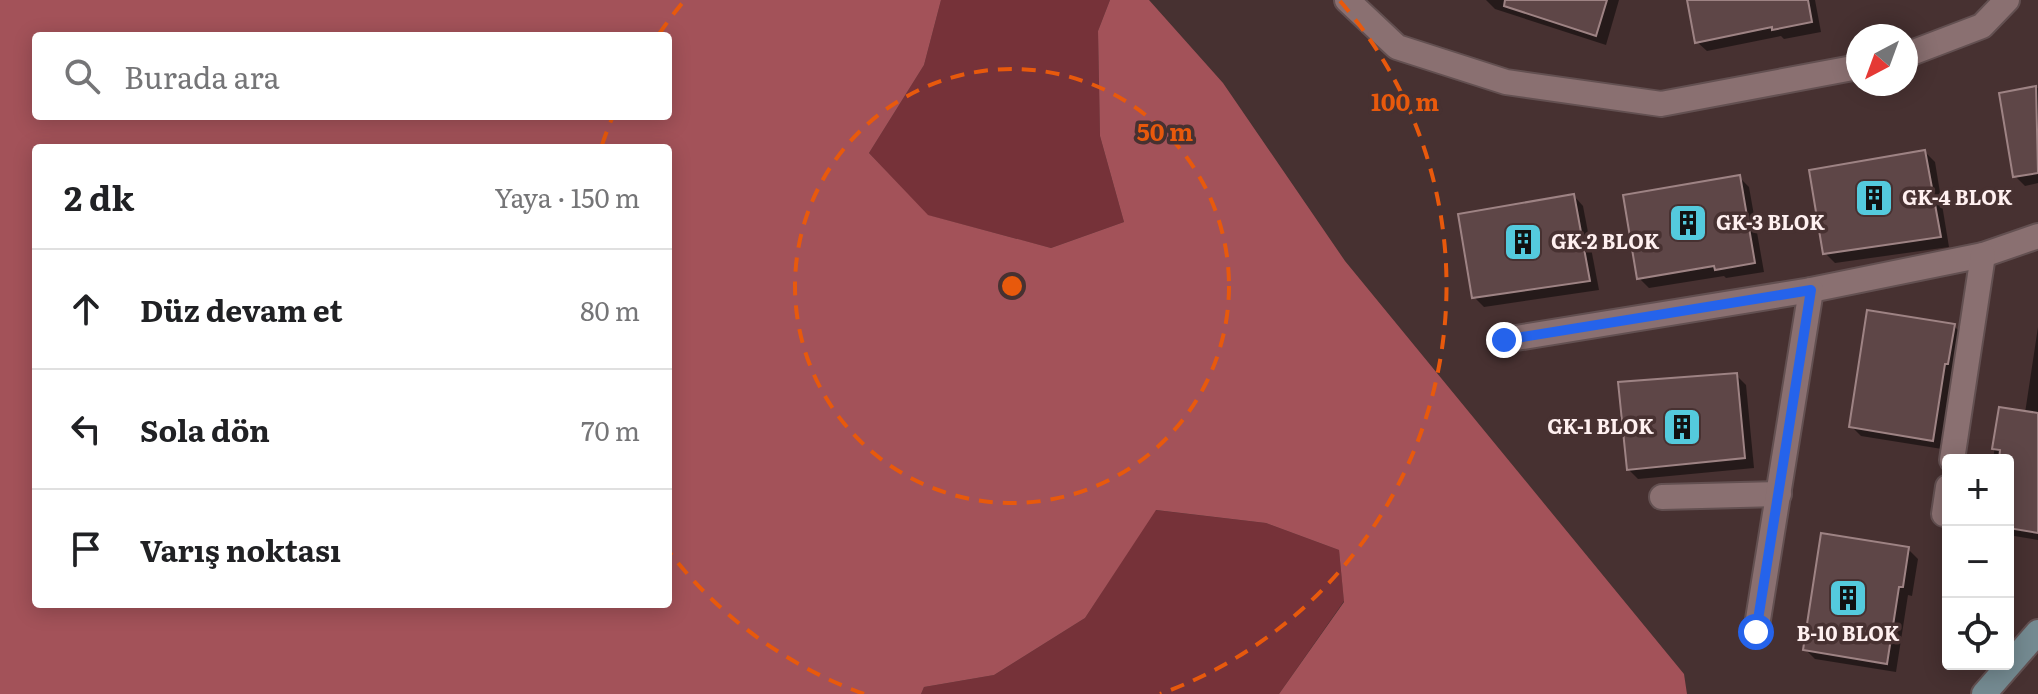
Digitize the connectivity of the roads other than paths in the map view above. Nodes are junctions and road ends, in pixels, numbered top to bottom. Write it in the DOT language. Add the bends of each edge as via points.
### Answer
graph roads {
  1 [pos="1347,0"];
  2 [pos="2007,0"];
  3 [pos="1918,50"];
  4 [pos="1846,69"];
  5 [pos="2038,236"];
  6 [pos="1983,255"];
  7 [pos="1811,290"];
  8 [pos="1504,340"];
  9 [pos="1953,454"];
  10 [pos="1779,494"];
  11 [pos="1662,497"];
  12 [pos="1756,632"];
  13 [pos="2038,632"];
  14 [pos="1984,694"];
  1 -- 4 [label="street" via="1397,47 1506,82 1661,104"];
  2 -- 3 [label="street" via="1982,26"];
  5 -- 6 [label="street"];
  6 -- 7 [label="street"];
  6 -- 9 [label="street"];
  7 -- 8 [label="street"];
  7 -- 10 [label="street"];
  10 -- 11 [label="street"];
  10 -- 12 [label="street"];
  13 -- 14 [label="street"];
}
